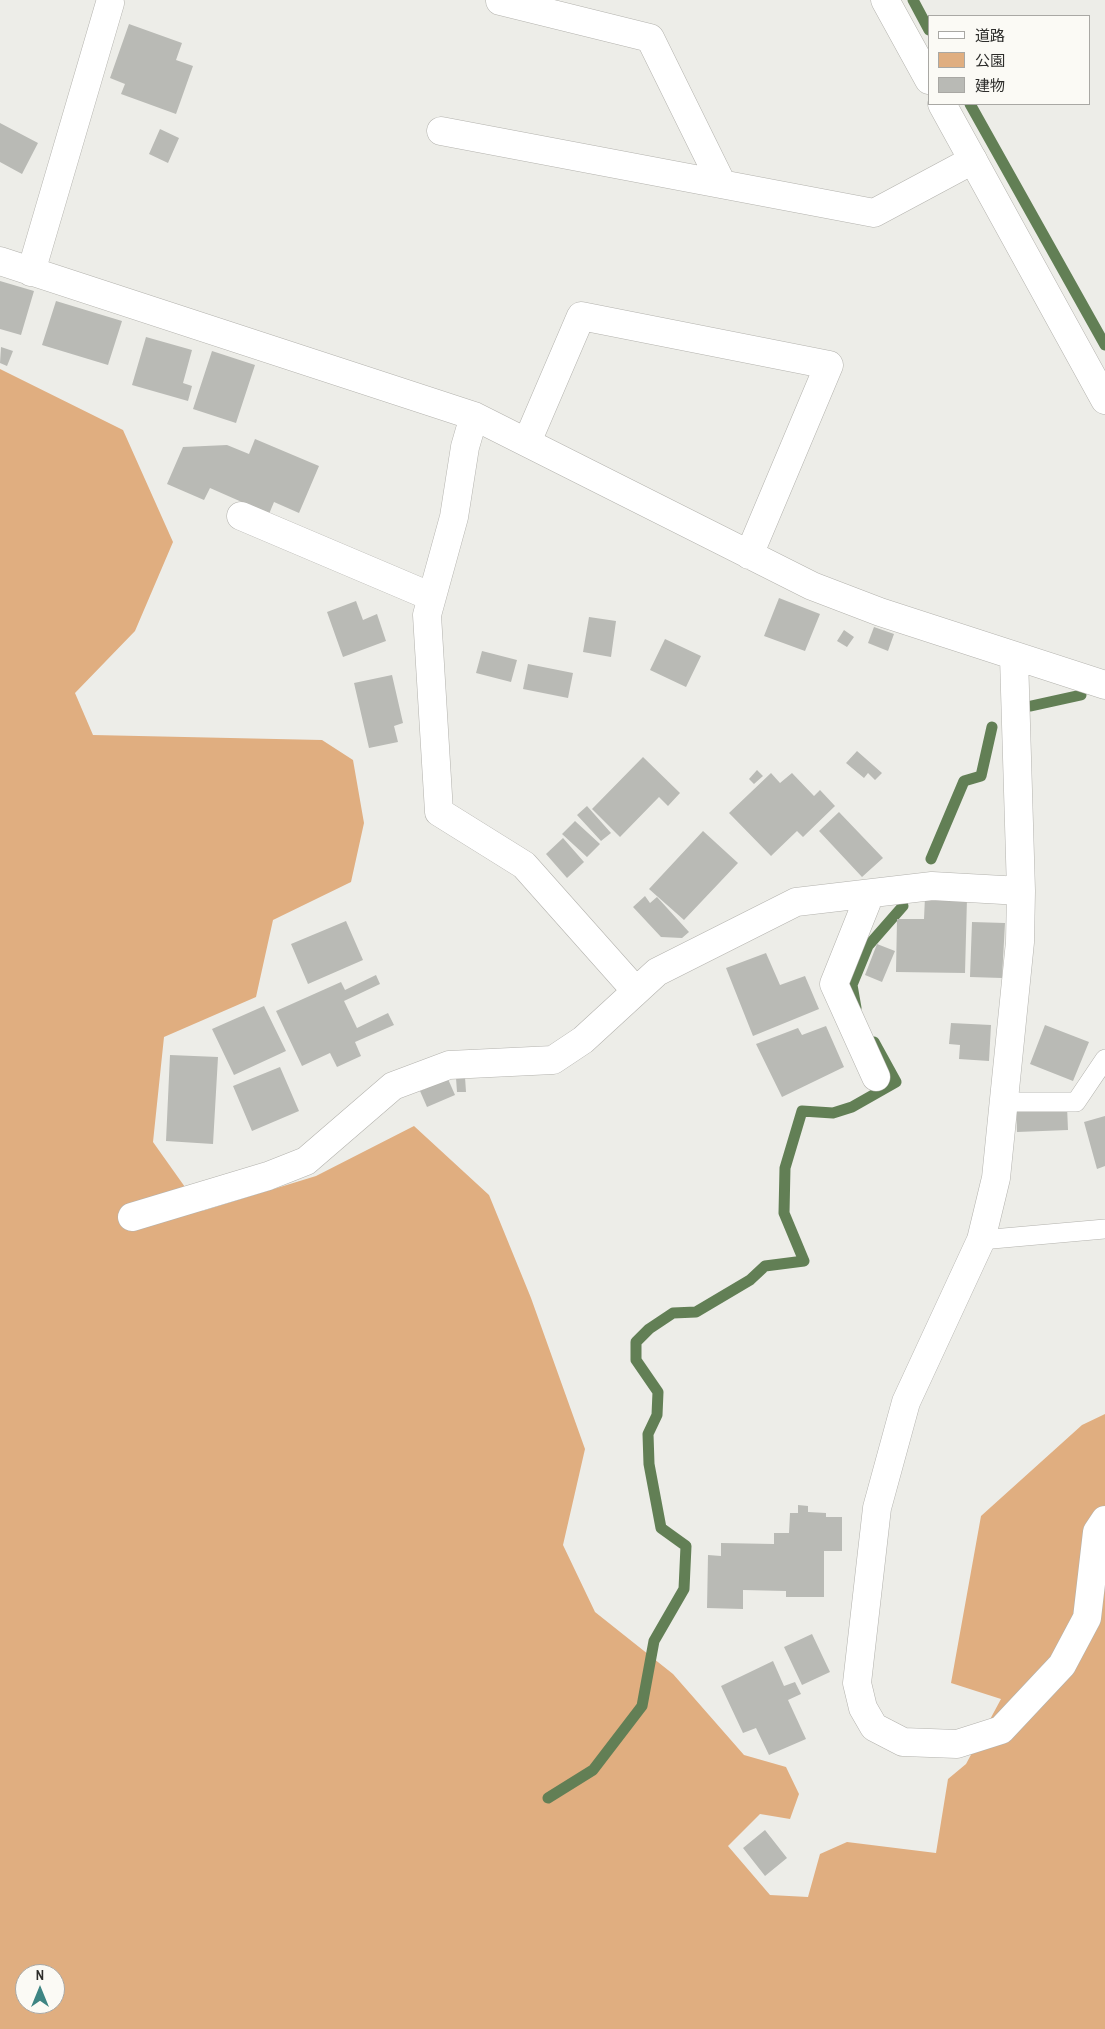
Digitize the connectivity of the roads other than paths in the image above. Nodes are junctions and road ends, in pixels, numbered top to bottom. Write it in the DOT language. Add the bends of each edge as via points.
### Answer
graph roads {
  1 [pos="885,0"];
  2 [pos="500,1"];
  3 [pos="110,3"];
  4 [pos="928,78"];
  5 [pos="943,105"];
  6 [pos="441,131"];
  7 [pos="973,160"];
  8 [pos="722,184"];
  9 [pos="0,261"];
  10 [pos="32,272"];
  11 [pos="1105,400"];
  12 [pos="474,416"];
  13 [pos="527,442"];
  14 [pos="241,516"];
  15 [pos="749,555"];
  16 [pos="432,597"];
  17 [pos="1014,657"];
  18 [pos="1105,684"];
  19 [pos="1021,891"];
  20 [pos="870,894"];
  21 [pos="636,991"];
  22 [pos="1105,1059"];
  23 [pos="876,1077"];
  24 [pos="1004,1102"];
  25 [pos="132,1217"];
  26 [pos="1105,1229"];
  27 [pos="981,1240"];
  28 [pos="1105,1520"];
  1 -- 4 [label="street"];
  2 -- 8 [label="street" via="650,38"];
  3 -- 10 [label="street"];
  5 -- 7 [label="street"];
  6 -- 8 [label="street"];
  7 -- 8 [label="street" via="874,213"];
  7 -- 11 [label="street"];
  9 -- 10 [label="street"];
  10 -- 12 [label="street"];
  12 -- 13 [label="street"];
  12 -- 16 [label="street" via="465,447 454,517"];
  13 -- 15 [label="street"];
  13 -- 15 [label="street" via="581,316 829,364"];
  14 -- 16 [label="street"];
  15 -- 17 [label="street" via="820,589"];
  16 -- 21 [label="street" via="427,615 439,812 524,865"];
  17 -- 18 [label="street"];
  17 -- 19 [label="street"];
  19 -- 20 [label="street" via="932,886"];
  19 -- 24 [label="street" via="1020,942"];
  20 -- 21 [label="street" via="796,902 657,972"];
  20 -- 23 [label="street" via="834,984"];
  21 -- 25 [label="street" via="583,1040 553,1060 448,1065 393,1086 306,1161 268,1176"];
  22 -- 24 [label="lane" via="1076,1102"];
  24 -- 27 [label="street" via="996,1178"];
  26 -- 27 [label="lane"];
  27 -- 28 [label="street" via="906,1402 877,1508 857,1684 863,1708 874,1727 903,1742 957,1744 1002,1730 1062,1665 1087,1618 1098,1532"];
}
